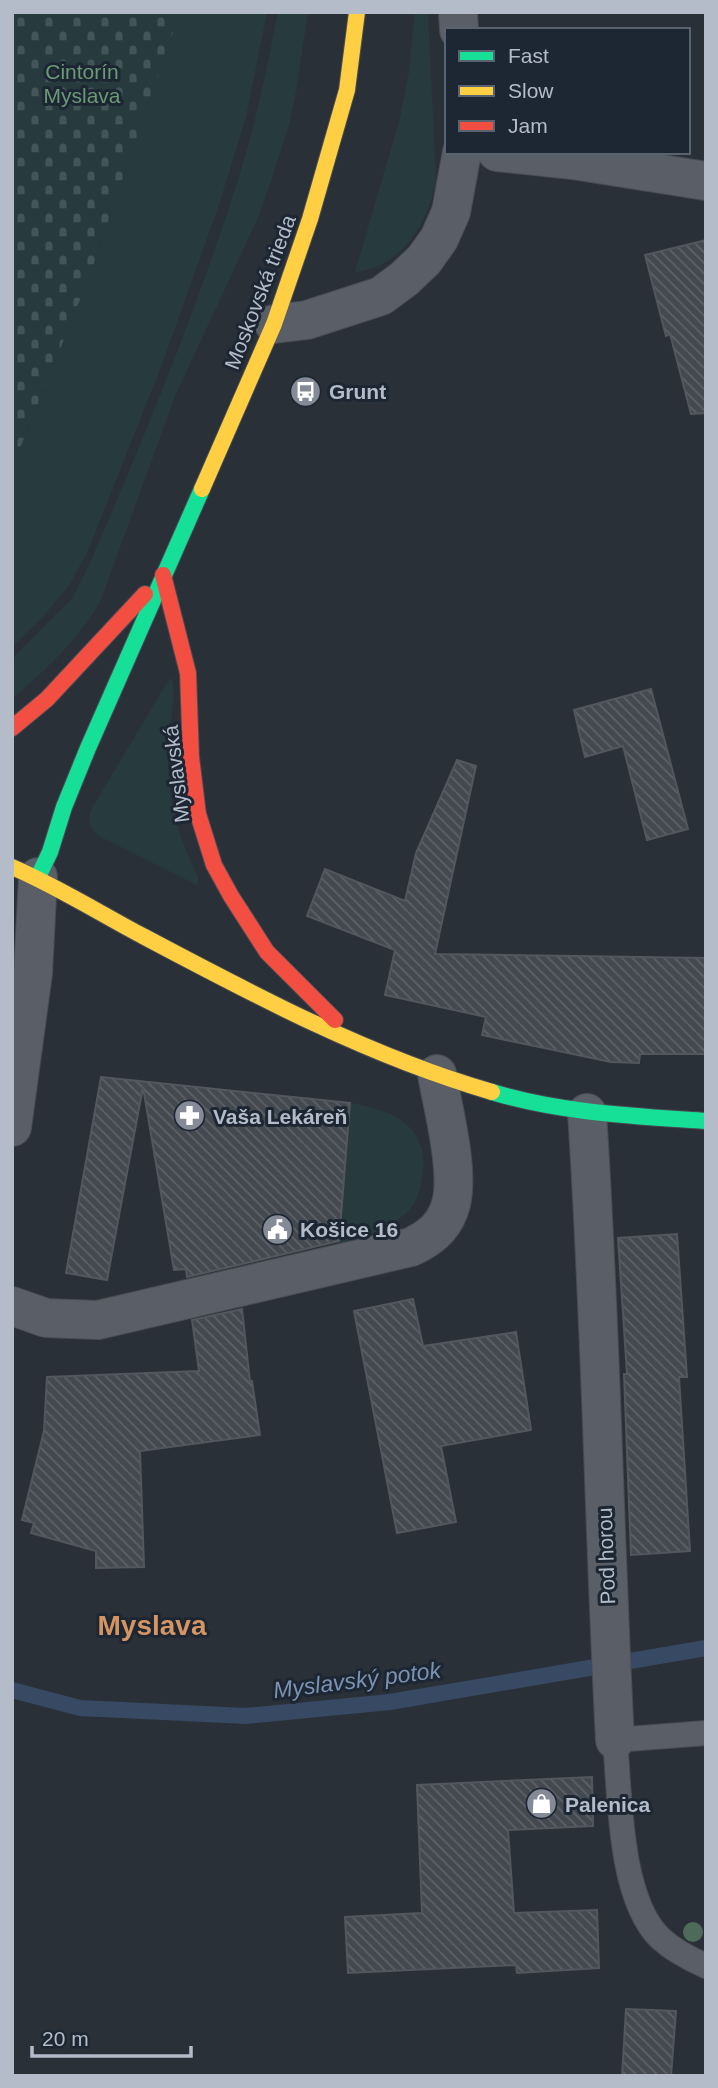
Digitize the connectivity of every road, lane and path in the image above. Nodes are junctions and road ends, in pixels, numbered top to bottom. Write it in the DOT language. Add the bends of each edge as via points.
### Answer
graph roads {
  1 [pos="357,12"];
  2 [pos="462,154"];
  3 [pos="516,154"];
  4 [pos="706,181"];
  5 [pos="274,324"];
  6 [pos="163,575"];
  7 [pos="12,728"];
  8 [pos="25,872"];
  9 [pos="358,1044"];
  10 [pos="437,1074"];
  11 [pos="587,1113"];
  12 [pos="706,1121"];
  13 [pos="12,1127"];
  14 [pos="12,1306"];
  15 [pos="706,1733"];
  16 [pos="615,1740"];
  17 [pos="706,1966"];
  1 -- 5 [label="street, Moskovská trieda" via="348,90"];
  2 -- 5 [label="street" via="451,212 439,239 404,279 381,296 307,320"];
  3 -- 4 [label="street"];
  5 -- 6 [label="street, Moskovská trieda"];
  6 -- 7 [label="street, Moskovská trieda" via="47,699"];
  6 -- 8 [label="street, Moskovská trieda" via="74,783 50,852"];
  6 -- 9 [label="street, Myslavská" via="188,673 198,814 214,865 267,953"];
  8 -- 9 [label="street, Myslavská"];
  8 -- 13 [label="street" via="33,973"];
  9 -- 10 [label="street, Myslavská"];
  10 -- 11 [label="street, Myslavská" via="512,1098"];
  10 -- 14 [label="street" via="454,1186 450,1209 440,1228 426,1240 98,1320 46,1318"];
  11 -- 12 [label="street, Myslavská"];
  11 -- 16 [label="street, Pod horou"];
  15 -- 16 [label="lane"];
  16 -- 17 [label="lane, Pod horou" via="624,1842 637,1900 659,1936"];
}
